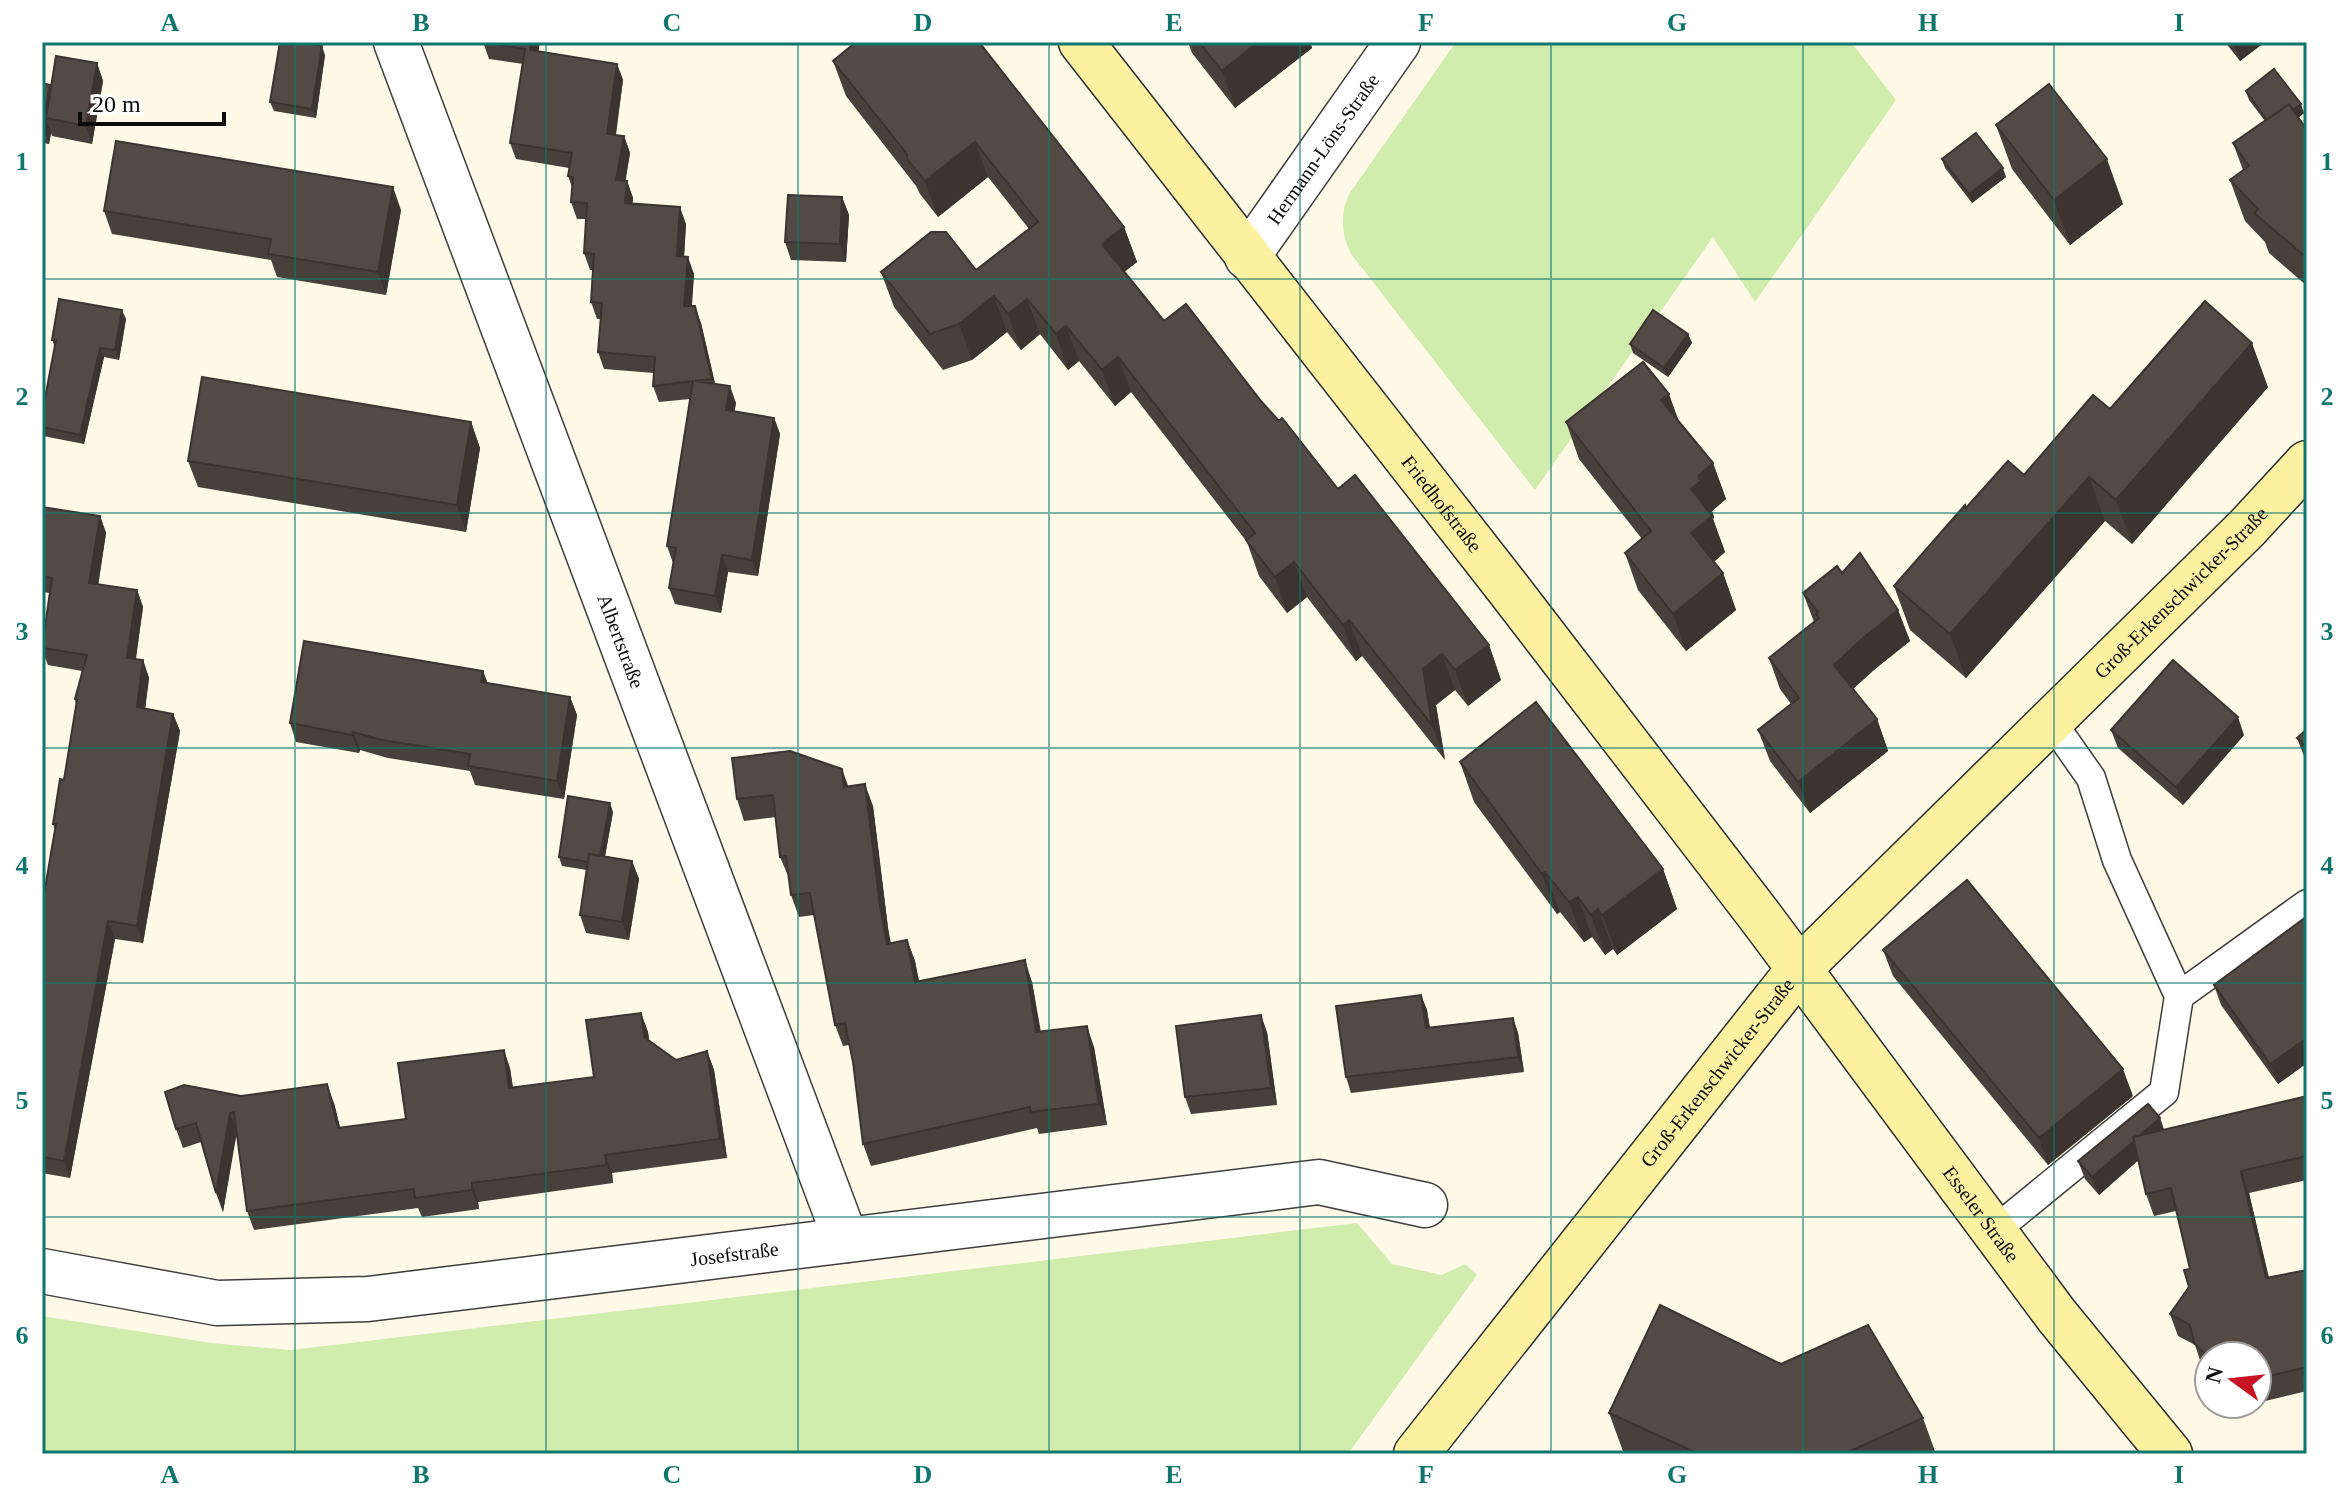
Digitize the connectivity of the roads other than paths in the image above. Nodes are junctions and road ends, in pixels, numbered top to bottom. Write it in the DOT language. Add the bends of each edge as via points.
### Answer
graph roads {
  1 [pos="396,42"];
  2 [pos="1081,42"];
  3 [pos="1398,42"];
  4 [pos="1247,257"];
  5 [pos="2307,463"];
  6 [pos="2051,721"];
  7 [pos="2307,904"];
  8 [pos="1799,969"];
  9 [pos="2179,996"];
  10 [pos="1425,1205"];
  11 [pos="1994,1231"];
  12 [pos="846,1240"];
  13 [pos="42,1271"];
  14 [pos="1416,1454"];
  15 [pos="2170,1454"];
  1 -- 12 [label="street, Albertstraße"];
  2 -- 4 [label="main road, Friedhofstraße"];
  3 -- 4 [label="street, Hermann-Löns-Straße"];
  4 -- 8 [label="main road, Friedhofstraße"];
  5 -- 6 [label="main road, Groß-Erkenschwicker-Straße"];
  6 -- 8 [label="main road, Groß-Erkenschwicker-Straße"];
  6 -- 9 [label="lane" via="2091,778 2117,860"];
  7 -- 9 [label="lane"];
  8 -- 11 [label="main road, Esseler Straße"];
  8 -- 14 [label="main road, Groß-Erkenschwicker-Straße"];
  9 -- 11 [label="lane" via="2164,1092"];
  10 -- 12 [label="street, Josefstraße" via="1319,1182"];
  11 -- 15 [label="main road, Esseler Straße"];
  12 -- 13 [label="street, Josefstraße" via="368,1299 217,1303"];
}
